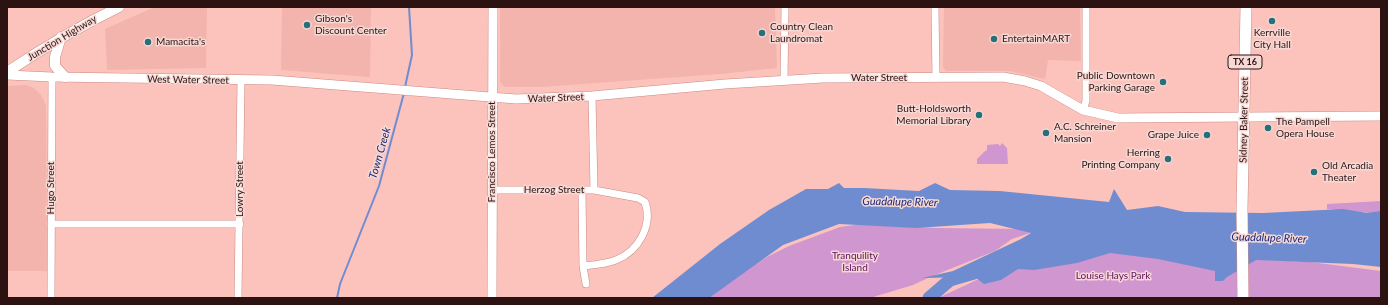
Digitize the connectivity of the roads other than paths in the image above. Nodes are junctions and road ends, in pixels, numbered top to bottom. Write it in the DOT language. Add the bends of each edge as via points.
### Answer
graph roads {
  1 [pos="119,7"];
  2 [pos="493,7"];
  3 [pos="785,7"];
  4 [pos="935,7"];
  5 [pos="1086,7"];
  6 [pos="1246,7"];
  7 [pos="62,38"];
  8 [pos="7,74"];
  9 [pos="65,77"];
  10 [pos="52,78"];
  11 [pos="936,78"];
  12 [pos="241,80"];
  13 [pos="784,80"];
  14 [pos="370,89"];
  15 [pos="592,96"];
  16 [pos="492,98"];
  17 [pos="1082,110"];
  18 [pos="1381,116"];
  19 [pos="1244,117"];
  20 [pos="492,190"];
  21 [pos="582,190"];
  22 [pos="594,190"];
  23 [pos="51,224"];
  24 [pos="240,224"];
  25 [pos="583,266"];
  26 [pos="586,284"];
  27 [pos="51,298"];
  28 [pos="238,298"];
  29 [pos="492,298"];
  30 [pos="1243,298"];
  1 -- 7 [label="main road, Junction Highway"];
  2 -- 16 [label="street, Francisco Lemos Street"];
  3 -- 13 [label="street"];
  4 -- 11 [label="street"];
  5 -- 17 [label="street" via="1086,101"];
  6 -- 19 [label="main road, Sidney Baker Street / TX 16"];
  7 -- 8 [label="main road, Junction Highway"];
  7 -- 9 [label="main road" via="55,57 55,66"];
  8 -- 10 [label="street, West Water Street"];
  9 -- 10 [label="street, West Water Street"];
  9 -- 12 [label="street, West Water Street"];
  10 -- 23 [label="street, Hugo Street"];
  11 -- 13 [label="street, Water Street"];
  11 -- 17 [label="street, Water Street" via="1003,77 1025,81 1041,86"];
  12 -- 14 [label="street, West Water Street" via="272,80"];
  12 -- 24 [label="street, Lowry Street"];
  13 -- 15 [label="street, Water Street"];
  14 -- 16 [label="street, Water Street"];
  15 -- 16 [label="street, Water Street" via="516,100"];
  15 -- 22 [label="street, Herzog Street"];
  16 -- 20 [label="street, Francisco Lemos Street"];
  17 -- 19 [label="street, Water Street" via="1118,118"];
  18 -- 19 [label="street, Water Street"];
  19 -- 30 [label="main road, Sidney Baker Street / TX 16"];
  20 -- 21 [label="street, Herzog Street"];
  20 -- 29 [label="street, Francisco Lemos Street"];
  21 -- 22 [label="street, Herzog Street"];
  21 -- 25 [label="street"];
  22 -- 25 [label="street" via="638,198 645,202 647,226 642,239 624,257"];
  23 -- 24 [label="street"];
  23 -- 27 [label="street, Hugo Street"];
  24 -- 28 [label="street, Lowry Street"];
  25 -- 26 [label="street"];
}
